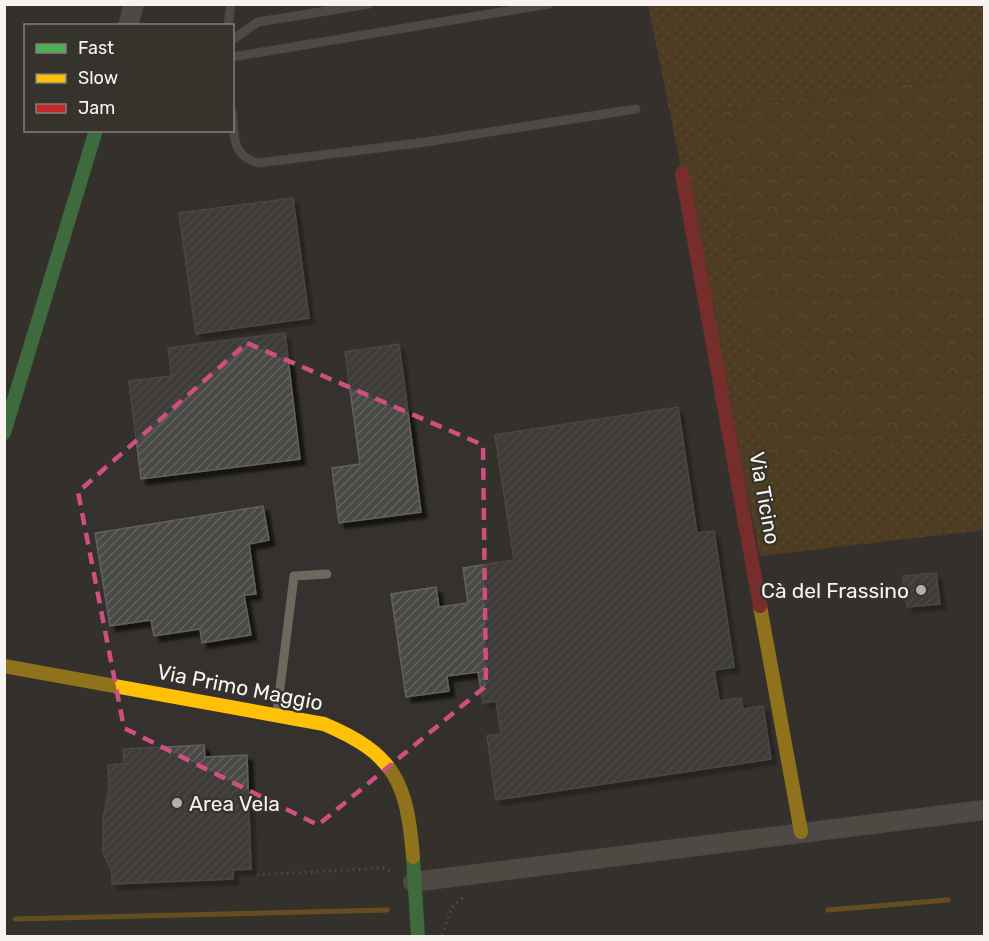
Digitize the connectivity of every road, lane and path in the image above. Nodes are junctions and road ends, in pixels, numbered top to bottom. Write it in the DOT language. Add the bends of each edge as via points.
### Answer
graph roads {
  1 [pos="134,4"];
  2 [pos="231,4"];
  3 [pos="369,4"];
  4 [pos="549,4"];
  5 [pos="310,9"];
  6 [pos="129,24"];
  7 [pos="228,24"];
  8 [pos="234,39"];
  9 [pos="234,57"];
  10 [pos="636,109"];
  11 [pos="234,127"];
  12 [pos="95,132"];
  13 [pos="682,173"];
  14 [pos="4,433"];
  15 [pos="327,574"];
  16 [pos="4,666"];
  17 [pos="276,714"];
  18 [pos="984,810"];
  19 [pos="801,832"];
  20 [pos="257,875"];
  21 [pos="413,882"];
  22 [pos="418,936"];
  1 -- 6 [label="street"];
  2 -- 7 [label="lane"];
  3 -- 5 [label="lane"];
  4 -- 9 [label="lane"];
  5 -- 8 [label="lane" via="258,22"];
  10 -- 11 [label="lane" via="258,163 245,159 237,150"];
  12 -- 14 [label="street"];
  13 -- 19 [label="street, Via Ticino"];
  15 -- 17 [label="lane" via="294,576"];
  16 -- 17 [label="street, Via Primo Maggio"];
  17 -- 21 [label="street, Via Primo Maggio" via="341,731 391,768 406,800"];
  18 -- 19 [label="street"];
  19 -- 21 [label="street"];
  20 -- 21 [label="path" via="384,868"];
  21 -- 22 [label="street, Via Primo Maggio"];
}
